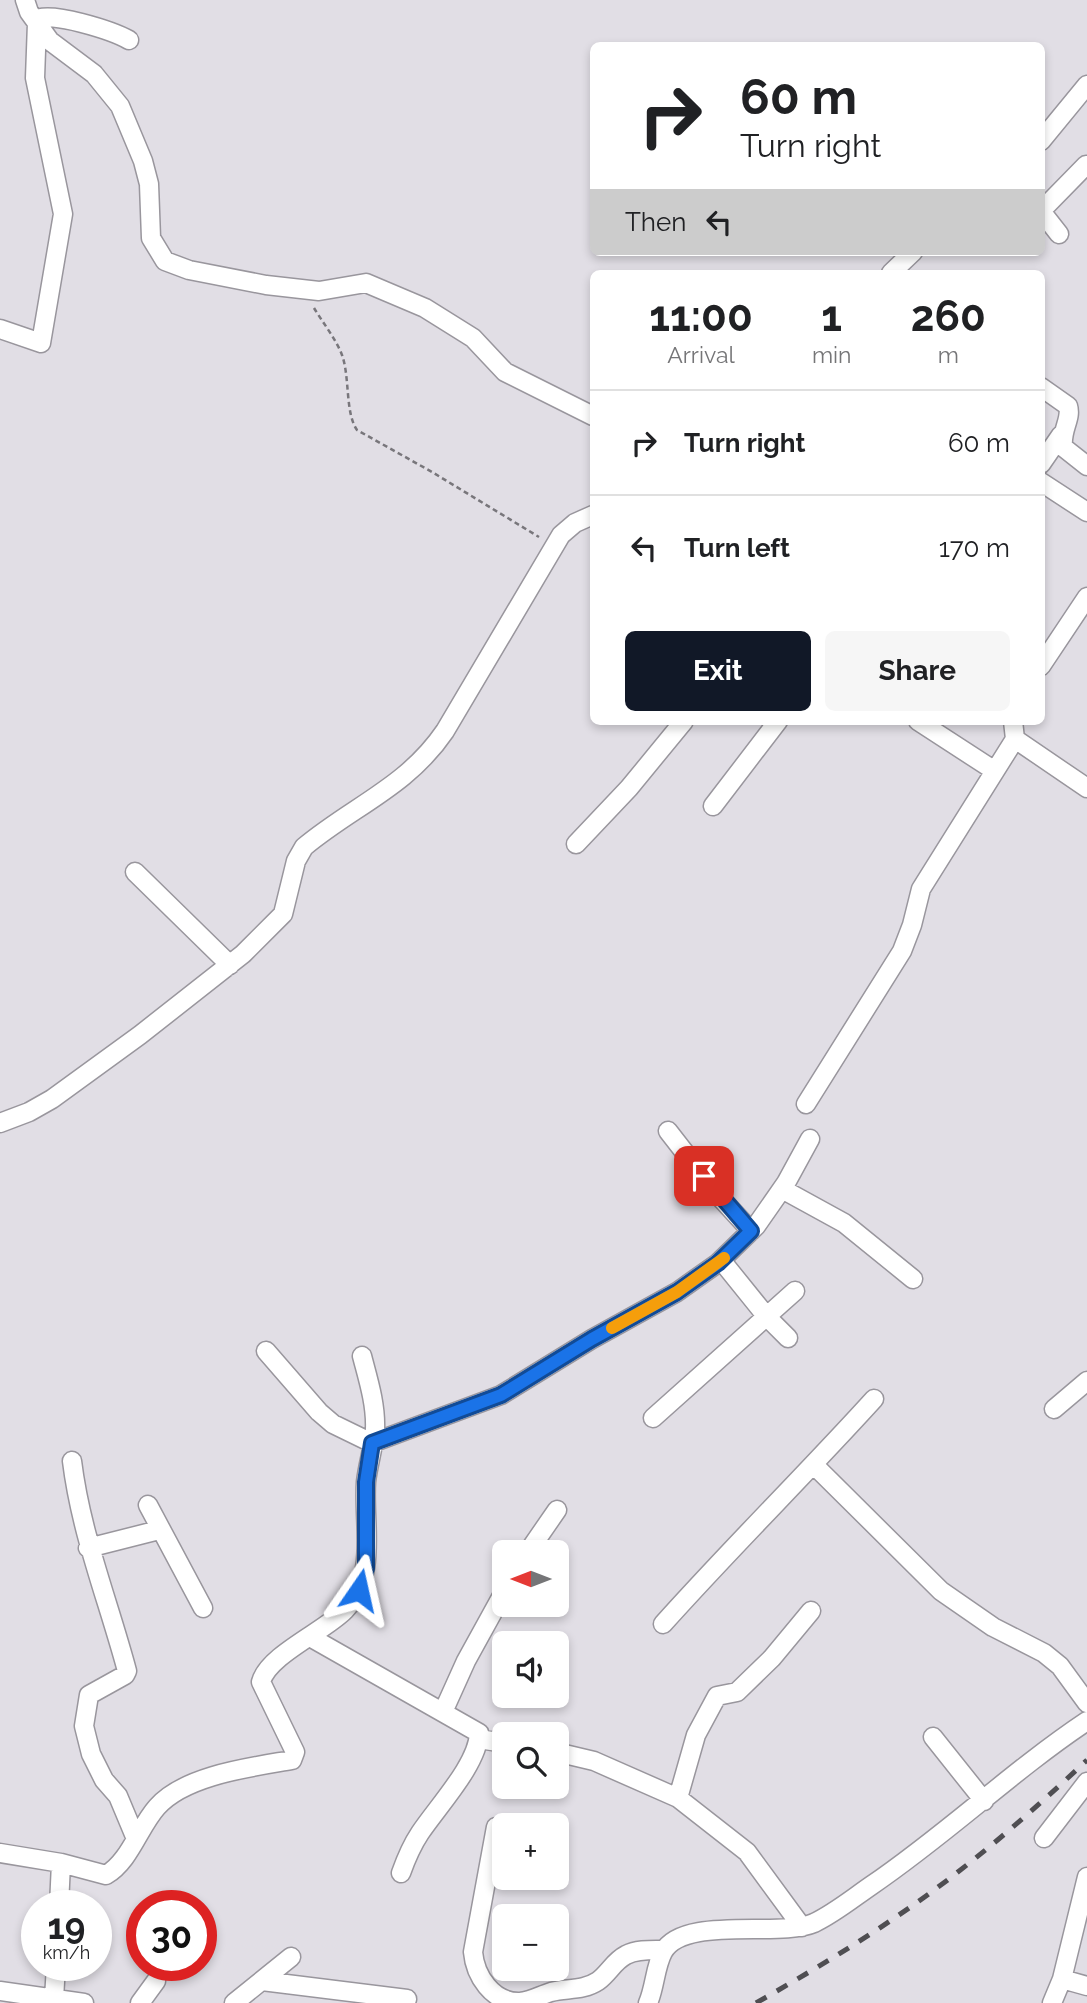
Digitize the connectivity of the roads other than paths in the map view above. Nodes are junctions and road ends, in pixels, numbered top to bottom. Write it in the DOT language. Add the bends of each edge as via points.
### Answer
graph roads {
  1 [pos="25,0"];
  2 [pos="36,22"];
  3 [pos="130,40"];
  4 [pos="1086,90"];
  5 [pos="1045,136"];
  6 [pos="1086,165"];
  7 [pos="1045,207"];
  8 [pos="1045,216"];
  9 [pos="1059,234"];
  10 [pos="0,329"];
  11 [pos="1045,390"];
  12 [pos="590,415"];
  13 [pos="1062,435"];
  14 [pos="1045,458"];
  15 [pos="1087,466"];
  16 [pos="1045,485"];
  17 [pos="1087,512"];
  18 [pos="590,516"];
  19 [pos="1087,597"];
  20 [pos="1045,660"];
  21 [pos="681,725"];
  22 [pos="775,725"];
  23 [pos="924,725"];
  24 [pos="1014,730"];
  25 [pos="995,771"];
  26 [pos="1087,788"];
  27 [pos="713,806"];
  28 [pos="576,844"];
  29 [pos="135,872"];
  30 [pos="230,965"];
  31 [pos="806,1104"];
  32 [pos="0,1124"];
  33 [pos="668,1132"];
  34 [pos="810,1139"];
  35 [pos="782,1189"];
  36 [pos="751,1231"];
  37 [pos="722,1260"];
  38 [pos="913,1279"];
  39 [pos="794,1291"];
  40 [pos="767,1317"];
  41 [pos="788,1338"];
  42 [pos="266,1351"];
  43 [pos="362,1356"];
  44 [pos="1087,1381"];
  45 [pos="874,1398"];
  46 [pos="1054,1409"];
  47 [pos="653,1418"];
  48 [pos="372,1443"];
  49 [pos="72,1461"];
  50 [pos="814,1465"];
  51 [pos="148,1505"];
  52 [pos="557,1510"];
  53 [pos="159,1530"];
  54 [pos="536,1540"];
  55 [pos="88,1548"];
  56 [pos="202,1608"];
  57 [pos="811,1611"];
  58 [pos="492,1614"];
  59 [pos="663,1624"];
  60 [pos="310,1637"];
  61 [pos="1087,1703"];
  62 [pos="443,1712"];
  63 [pos="1087,1721"];
  64 [pos="933,1737"];
  65 [pos="479,1739"];
  66 [pos="492,1741"];
  67 [pos="569,1755"];
  68 [pos="1087,1782"];
  69 [pos="678,1798"];
  70 [pos="984,1801"];
  71 [pos="1044,1838"];
  72 [pos="136,1839"];
  73 [pos="492,1848"];
  74 [pos="0,1853"];
  75 [pos="61,1863"];
  76 [pos="401,1873"];
  77 [pos="1087,1877"];
  78 [pos="60,1890"];
  79 [pos="802,1927"];
  80 [pos="664,1950"];
  81 [pos="291,1957"];
  82 [pos="1062,1979"];
  83 [pos="55,1981"];
  84 [pos="156,1981"];
  85 [pos="262,1981"];
  86 [pos="1087,1986"];
  87 [pos="0,1991"];
  88 [pos="54,1999"];
  89 [pos="407,1999"];
  90 [pos="84,2003"];
  91 [pos="141,2003"];
  92 [pos="234,2003"];
  93 [pos="648,2003"];
  94 [pos="1052,2003"];
  1 -- 2 [label="street"];
  2 -- 3 [label="street" via="39,17 52,17 109,30"];
  2 -- 10 [label="street" via="36,78 63,214 41,343"];
  2 -- 12 [label="street" via="50,41 94,74 120,106 146,173 151,238 165,261 224,278 296,288 336,290 366,283 425,308 473,338 505,372"];
  4 -- 5 [label="street"];
  6 -- 7 [label="street"];
  8 -- 9 [label="street"];
  11 -- 13 [label="street" via="1068,405 1070,413"];
  13 -- 14 [label="street"];
  13 -- 15 [label="street" via="1063,447"];
  16 -- 17 [label="street"];
  18 -- 30 [label="street" via="561,535 438,742 387,791 304,847 283,914"];
  19 -- 20 [label="street"];
  21 -- 28 [label="street"];
  22 -- 27 [label="street"];
  23 -- 25 [label="street"];
  24 -- 25 [label="street"];
  24 -- 26 [label="street"];
  25 -- 31 [label="street" via="921,890 902,951"];
  29 -- 30 [label="street"];
  30 -- 32 [label="street" via="52,1099"];
  33 -- 36 [label="street"];
  34 -- 35 [label="street"];
  35 -- 36 [label="street"];
  35 -- 38 [label="street" via="844,1223"];
  36 -- 37 [label="street"];
  37 -- 40 [label="street"];
  37 -- 48 [label="street" via="677,1292 501,1395"];
  39 -- 40 [label="street"];
  40 -- 41 [label="street"];
  40 -- 47 [label="street"];
  42 -- 48 [label="street" via="319,1412"];
  43 -- 48 [label="street" via="374,1405"];
  44 -- 46 [label="street"];
  45 -- 50 [label="street"];
  48 -- 60 [label="street" via="366,1482 366,1568 359,1590 346,1609"];
  49 -- 55 [label="street"];
  50 -- 59 [label="street"];
  50 -- 61 [label="street" via="941,1591 993,1627 1044,1653"];
  51 -- 53 [label="street"];
  52 -- 54 [label="street"];
  53 -- 55 [label="street"];
  53 -- 56 [label="street"];
  55 -- 72 [label="street" via="127,1671 89,1695 86,1740"];
  57 -- 69 [label="street" via="737,1692 717,1696 696,1735"];
  58 -- 62 [label="street"];
  60 -- 62 [label="street"];
  60 -- 72 [label="street" via="272,1664 261,1682 295,1752 292,1760 217,1774 181,1791 157,1807"];
  62 -- 65 [label="street" via="479,1733"];
  63 -- 70 [label="street"];
  64 -- 70 [label="street"];
  65 -- 66 [label="street"];
  65 -- 76 [label="street" via="469,1762 414,1843"];
  67 -- 69 [label="street"];
  68 -- 71 [label="street"];
  69 -- 79 [label="street" via="747,1852"];
  70 -- 79 [label="street" via="917,1855 841,1907"];
  72 -- 75 [label="street" via="106,1875"];
  73 -- 80 [label="street" via="472,1952 487,1988 500,1998 521,2003 554,1991 585,1987 629,1953"];
  74 -- 75 [label="street"];
  75 -- 78 [label="street"];
  77 -- 82 [label="street"];
  79 -- 80 [label="street" via="694,1933 671,1942"];
  80 -- 93 [label="street"];
  81 -- 85 [label="street"];
  82 -- 86 [label="street"];
  82 -- 94 [label="street"];
  83 -- 88 [label="street"];
  84 -- 91 [label="street"];
  85 -- 89 [label="street"];
  85 -- 92 [label="street"];
  87 -- 88 [label="street"];
  88 -- 90 [label="street"];
}
